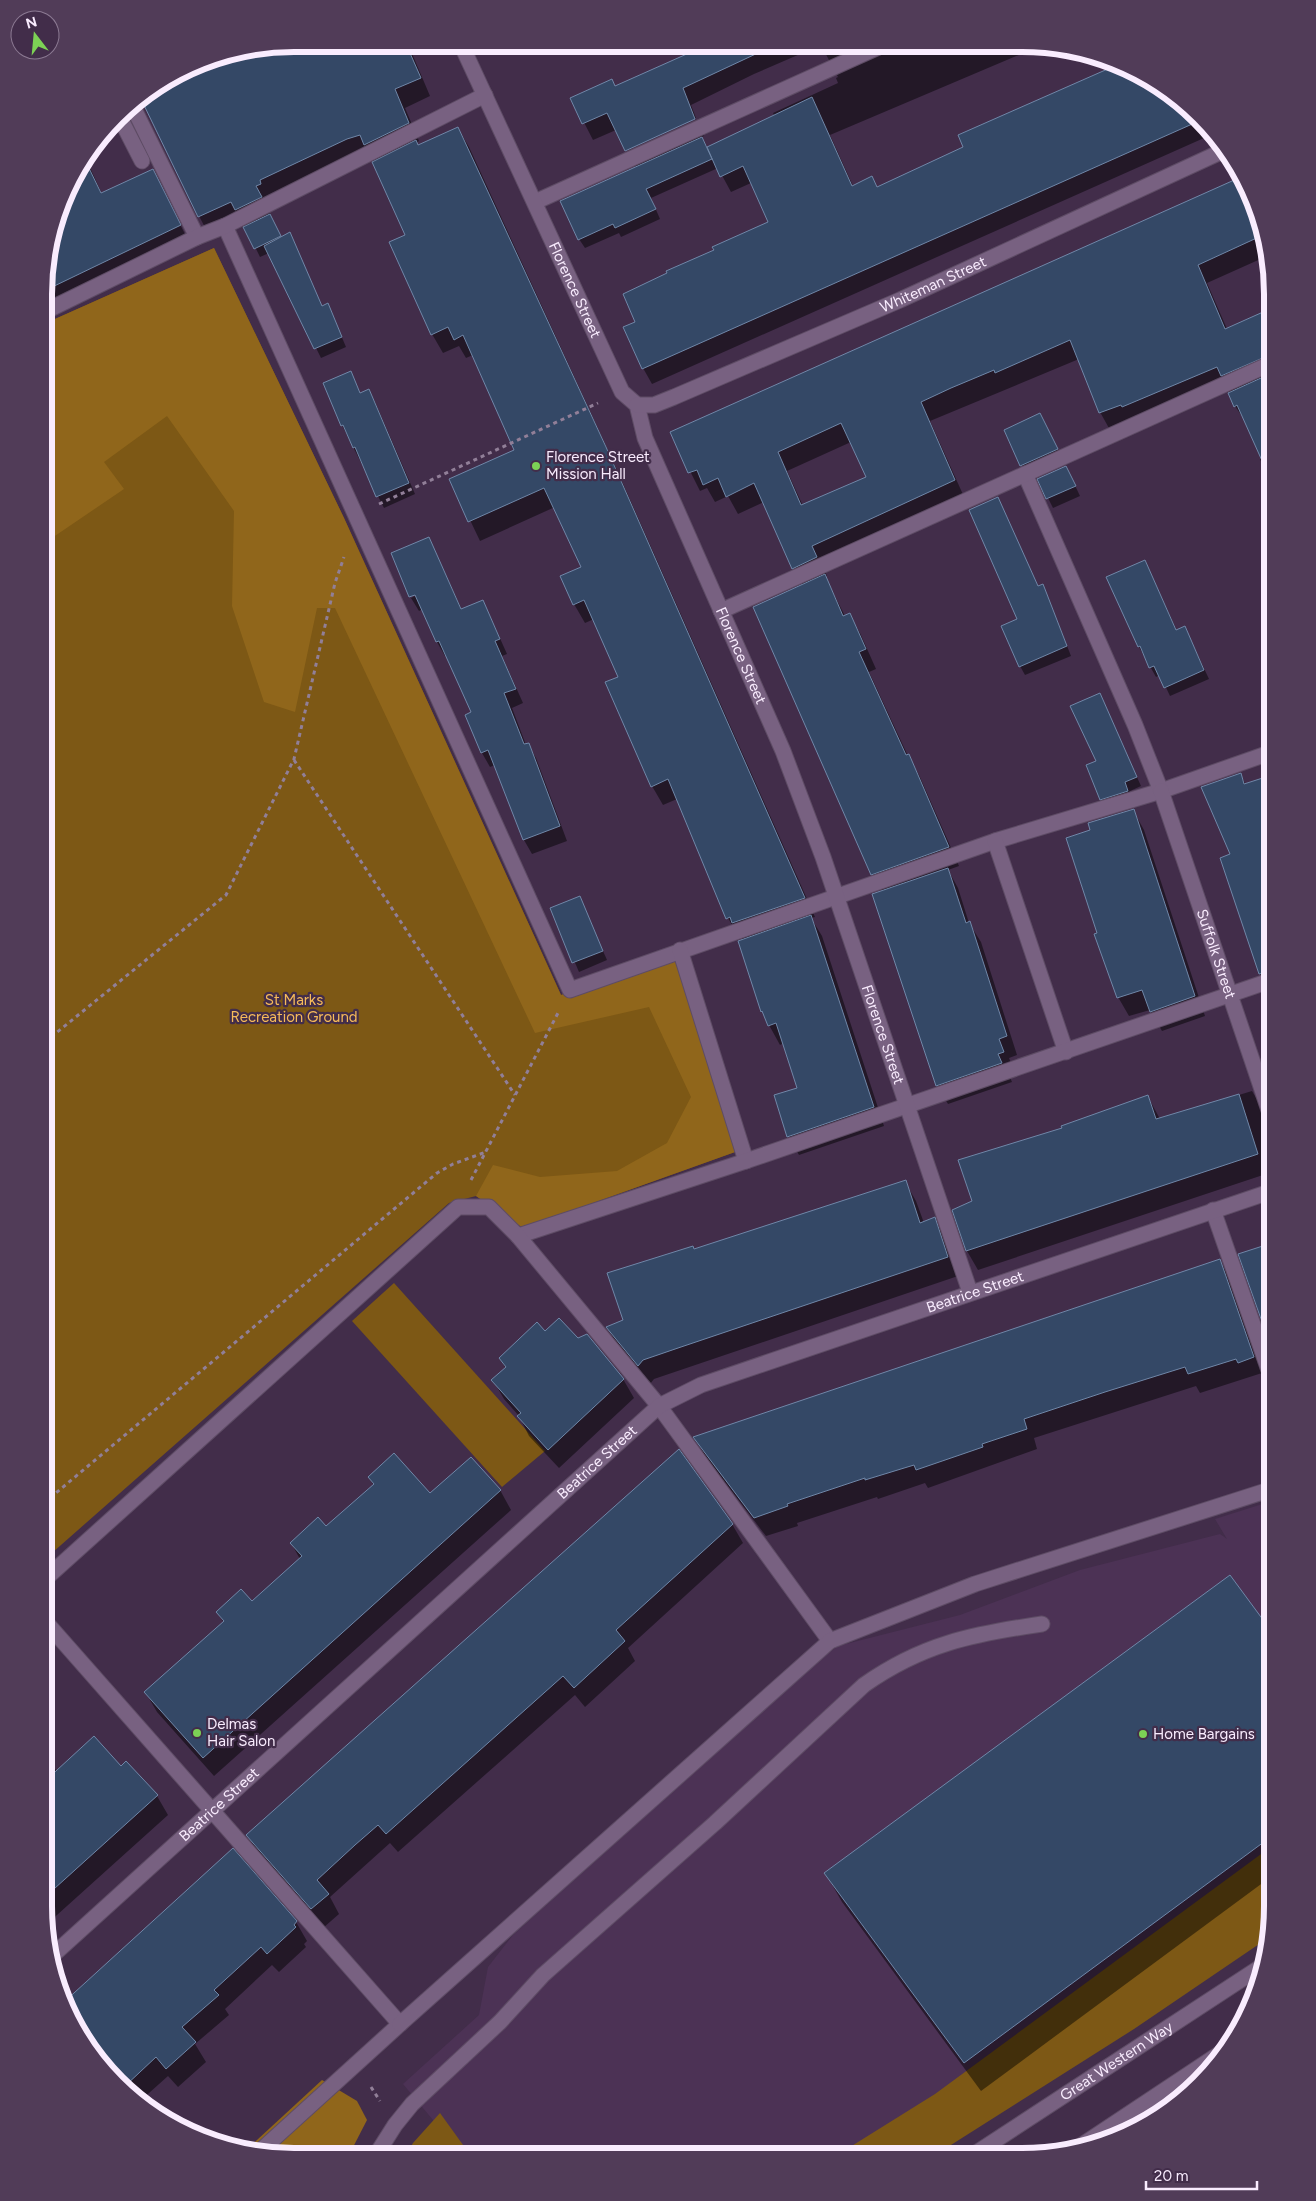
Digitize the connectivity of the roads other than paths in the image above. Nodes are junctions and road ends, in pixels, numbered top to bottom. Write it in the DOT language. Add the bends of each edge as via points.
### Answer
graph roads {
  1 [pos="465,52"];
  2 [pos="870,52"];
  3 [pos="485,94"];
  4 [pos="136,112"];
  5 [pos="123,123"];
  6 [pos="1218,153"];
  7 [pos="142,161"];
  8 [pos="535,202"];
  9 [pos="225,226"];
  10 [pos="197,238"];
  11 [pos="52,309"];
  12 [pos="1264,367"];
  13 [pos="638,404"];
  14 [pos="1025,474"];
  15 [pos="722,611"];
  16 [pos="1264,755"];
  17 [pos="1161,790"];
  18 [pos="995,841"];
  19 [pos="836,895"];
  20 [pos="680,950"];
  21 [pos="1264,983"];
  22 [pos="1230,994"];
  23 [pos="1066,1052"];
  24 [pos="1264,1095"];
  25 [pos="906,1106"];
  26 [pos="746,1161"];
  27 [pos="1264,1194"];
  28 [pos="1213,1210"];
  29 [pos="518,1236"];
  30 [pos="970,1292"];
  31 [pos="1264,1356"];
  32 [pos="660,1406"];
  33 [pos="1264,1492"];
  34 [pos="52,1573"];
  35 [pos="1042,1624"];
  36 [pos="52,1629"];
  37 [pos="830,1641"];
  38 [pos="212,1809"];
  39 [pos="57,1952"];
  40 [pos="1254,1971"];
  41 [pos="400,2024"];
  42 [pos="1205,2064"];
  43 [pos="1093,2138"];
  44 [pos="265,2146"];
  45 [pos="381,2148"];
  46 [pos="984,2148"];
  1 -- 3 [label="street, Florence Street"];
  2 -- 8 [label="street"];
  3 -- 8 [label="street, Florence Street"];
  3 -- 9 [label="street"];
  4 -- 10 [label="street"];
  5 -- 7 [label="street"];
  6 -- 13 [label="street, Whiteman Street" via="900,300 654,405"];
  8 -- 13 [label="street, Florence Street" via="622,392"];
  9 -- 10 [label="street"];
  9 -- 20 [label="street" via="570,990"];
  10 -- 11 [label="street"];
  12 -- 14 [label="street"];
  13 -- 15 [label="street, Florence Street" via="645,438"];
  14 -- 15 [label="street"];
  14 -- 17 [label="street, Suffolk Street"];
  15 -- 19 [label="street, Florence Street" via="783,751"];
  16 -- 17 [label="street"];
  17 -- 18 [label="street"];
  17 -- 22 [label="street, Suffolk Street"];
  18 -- 19 [label="street"];
  18 -- 23 [label="street"];
  19 -- 20 [label="street"];
  19 -- 25 [label="street, Florence Street"];
  20 -- 26 [label="street"];
  21 -- 22 [label="street"];
  22 -- 23 [label="street"];
  22 -- 24 [label="street, Suffolk Street"];
  23 -- 25 [label="street"];
  25 -- 26 [label="street"];
  25 -- 30 [label="street, Florence Street"];
  26 -- 29 [label="street"];
  27 -- 28 [label="street, Beatrice Street"];
  28 -- 30 [label="street, Beatrice Street"];
  28 -- 31 [label="street"];
  29 -- 32 [label="street"];
  29 -- 34 [label="street" via="489,1208 458,1207"];
  30 -- 32 [label="street, Beatrice Street" via="701,1385"];
  32 -- 37 [label="street"];
  32 -- 38 [label="street, Beatrice Street"];
  33 -- 37 [label="street" via="975,1584"];
  35 -- 45 [label="street" via="981,1633 936,1646 890,1667 864,1685 715,1823 543,1975 500,2022 412,2104"];
  36 -- 38 [label="street"];
  37 -- 41 [label="street"];
  38 -- 39 [label="street, Beatrice Street"];
  38 -- 41 [label="street"];
  40 -- 46 [label="street, Great Western Way"];
  41 -- 44 [label="street"];
  42 -- 43 [label="street"];
}
